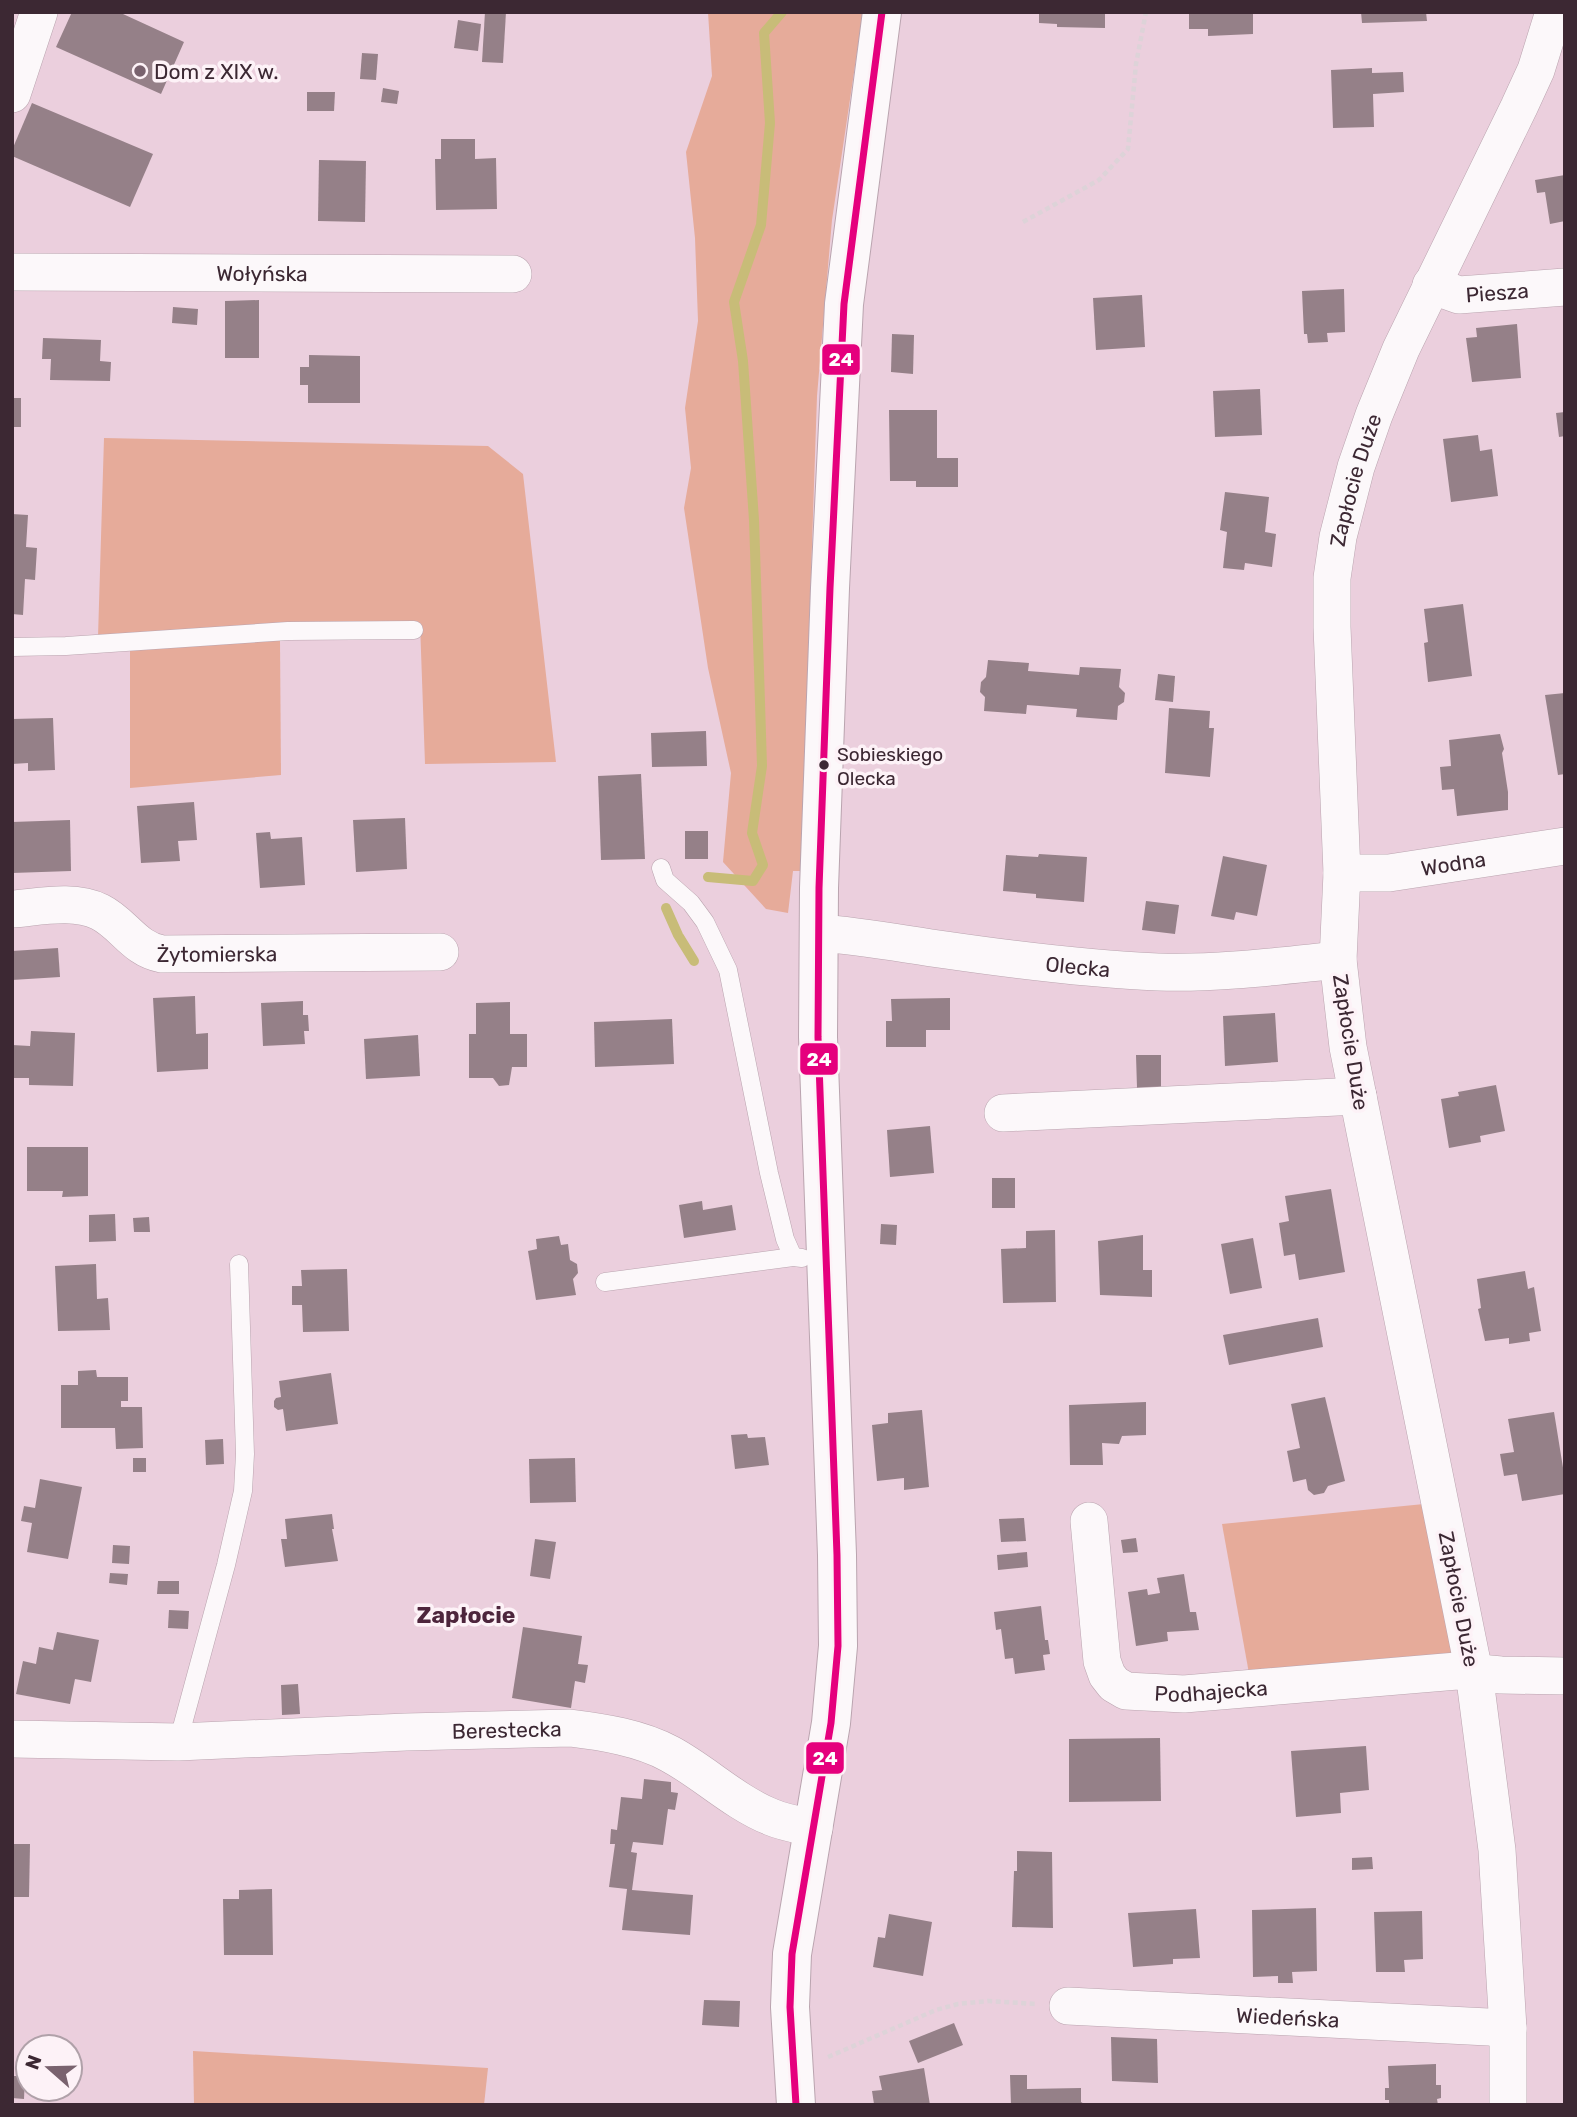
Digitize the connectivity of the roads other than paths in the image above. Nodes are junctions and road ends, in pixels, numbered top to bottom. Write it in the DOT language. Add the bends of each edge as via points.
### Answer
graph roads {
  1 [pos="39,12"];
  2 [pos="882,12"];
  3 [pos="1554,12"];
  4 [pos="12,94"];
  5 [pos="12,272"];
  6 [pos="513,274"];
  7 [pos="1431,285"];
  8 [pos="1565,287"];
  9 [pos="414,630"];
  10 [pos="12,647"];
  11 [pos="1565,846"];
  12 [pos="661,868"];
  13 [pos="1342,873"];
  14 [pos="12,909"];
  15 [pos="819,933"];
  16 [pos="440,952"];
  17 [pos="1339,960"];
  18 [pos="1358,1096"];
  19 [pos="1003,1113"];
  20 [pos="810,1260"];
  21 [pos="239,1264"];
  22 [pos="605,1282"];
  23 [pos="1090,1521"];
  24 [pos="1474,1672"];
  25 [pos="1565,1675"];
  26 [pos="12,1739"];
  27 [pos="178,1742"];
  28 [pos="814,1828"];
  29 [pos="1068,2006"];
  30 [pos="1508,2028"];
  31 [pos="796,2105"];
  32 [pos="1508,2105"];
  1 -- 4 [label="street"];
  2 -- 15 [label="street" via="844,304"];
  3 -- 7 [label="street, Zapłocie Duże" via="1536,70"];
  5 -- 6 [label="street, Wołyńska"];
  7 -- 8 [label="street, Piesza" via="1459,295"];
  7 -- 13 [label="street, Zapłocie Duże" via="1374,415 1338,537 1332,627"];
  9 -- 10 [label="lane" via="288,631"];
  11 -- 13 [label="street, Wodna" via="1389,873"];
  12 -- 20 [label="lane" via="665,880 705,922 728,970 785,1239"];
  13 -- 17 [label="street, Zapłocie Duże"];
  14 -- 16 [label="street, Żytomierska" via="89,908 101,912 137,944 162,954"];
  15 -- 17 [label="street, Olecka" via="1158,972"];
  15 -- 20 [label="street"];
  17 -- 18 [label="street, Zapłocie Duże"];
  18 -- 19 [label="street"];
  18 -- 24 [label="street, Zapłocie Duże"];
  20 -- 22 [label="lane"];
  20 -- 28 [label="street" via="837,1555 838,1646"];
  21 -- 27 [label="lane" via="243,1491"];
  23 -- 24 [label="street, Podhajecka" via="1102,1661 1114,1684 1126,1691 1184,1694"];
  24 -- 25 [label="street, Podhajecka"];
  24 -- 30 [label="street, Zapłocie Duże" via="1497,1850"];
  26 -- 27 [label="street, Berestecka"];
  27 -- 28 [label="street, Berestecka" via="406,1732 594,1731 670,1754 772,1818"];
  28 -- 31 [label="street" via="792,1954"];
  29 -- 30 [label="street, Wiedeńska"];
  30 -- 32 [label="street, Zapłocie Duże"];
}
